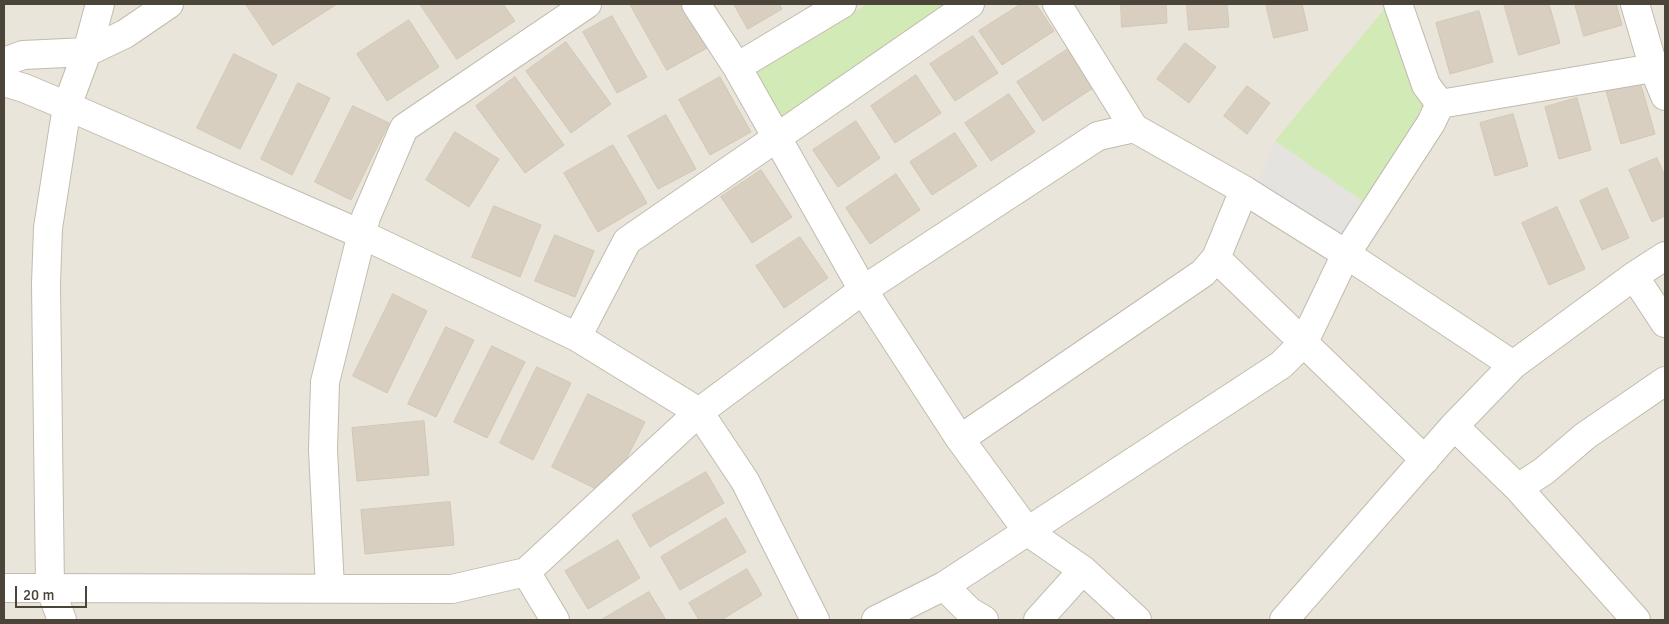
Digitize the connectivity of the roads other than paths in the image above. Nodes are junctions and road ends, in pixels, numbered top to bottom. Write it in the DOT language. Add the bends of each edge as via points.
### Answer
graph roads {
  1 [pos="100,4"];
  2 [pos="169,4"];
  3 [pos="587,4"];
  4 [pos="696,4"];
  5 [pos="842,4"];
  6 [pos="970,4"];
  7 [pos="1057,4"];
  8 [pos="1398,4"];
  9 [pos="1635,4"];
  10 [pos="88,52"];
  11 [pos="4,62"];
  12 [pos="737,68"];
  13 [pos="1660,68"];
  14 [pos="4,82"];
  15 [pos="1665,96"];
  16 [pos="1440,104"];
  17 [pos="67,106"];
  18 [pos="1134,128"];
  19 [pos="776,137"];
  20 [pos="1244,190"];
  21 [pos="361,234"];
  22 [pos="1346,254"];
  23 [pos="1665,256"];
  24 [pos="1216,258"];
  25 [pos="1634,276"];
  26 [pos="863,290"];
  27 [pos="1665,323"];
  28 [pos="577,337"];
  29 [pos="1304,342"];
  30 [pos="1513,364"];
  31 [pos="1665,381"];
  32 [pos="699,412"];
  33 [pos="1454,426"];
  34 [pos="960,439"];
  35 [pos="1425,460"];
  36 [pos="1518,488"];
  37 [pos="1028,532"];
  38 [pos="1083,570"];
  39 [pos="526,572"];
  40 [pos="944,586"];
  41 [pos="4,588"];
  42 [pos="50,588"];
  43 [pos="330,588"];
  44 [pos="62,620"];
  45 [pos="555,620"];
  46 [pos="815,620"];
  47 [pos="876,620"];
  48 [pos="984,620"];
  49 [pos="1038,620"];
  50 [pos="1137,620"];
  51 [pos="1284,620"];
  52 [pos="1636,620"];
  1 -- 10 [label="street"];
  2 -- 10 [label="street" via="125,34"];
  3 -- 21 [label="street" via="404,128"];
  4 -- 12 [label="street"];
  5 -- 12 [label="street"];
  6 -- 19 [label="street"];
  7 -- 18 [label="street"];
  8 -- 16 [label="street" via="1426,85"];
  9 -- 13 [label="street"];
  10 -- 11 [label="street" via="23,55"];
  10 -- 17 [label="street"];
  12 -- 19 [label="street"];
  13 -- 15 [label="street"];
  13 -- 16 [label="street"];
  14 -- 17 [label="street"];
  16 -- 22 [label="street"];
  17 -- 21 [label="street"];
  17 -- 42 [label="street" via="48,228 47,256"];
  18 -- 20 [label="street"];
  18 -- 26 [label="street" via="1098,136"];
  19 -- 26 [label="street"];
  19 -- 28 [label="street" via="626,241"];
  20 -- 22 [label="street"];
  20 -- 24 [label="street"];
  21 -- 28 [label="street"];
  21 -- 43 [label="street" via="325,382 323,450"];
  22 -- 29 [label="street"];
  22 -- 30 [label="street"];
  23 -- 25 [label="street"];
  24 -- 29 [label="street"];
  24 -- 34 [label="street" via="1203,273"];
  25 -- 27 [label="street"];
  25 -- 30 [label="street"];
  26 -- 32 [label="street"];
  26 -- 34 [label="street"];
  28 -- 32 [label="street"];
  29 -- 35 [label="street"];
  29 -- 37 [label="street" via="1281,365"];
  30 -- 33 [label="street"];
  31 -- 36 [label="street" via="1585,436 1544,471"];
  32 -- 39 [label="street"];
  32 -- 46 [label="street" via="745,481"];
  33 -- 35 [label="street"];
  33 -- 36 [label="street"];
  34 -- 37 [label="street"];
  35 -- 51 [label="street"];
  36 -- 52 [label="street"];
  37 -- 38 [label="street"];
  37 -- 40 [label="street"];
  38 -- 49 [label="street"];
  38 -- 50 [label="street"];
  39 -- 43 [label="street" via="452,588"];
  39 -- 45 [label="street"];
  40 -- 47 [label="street"];
  40 -- 48 [label="street" via="969,611"];
  41 -- 42 [label="street"];
  42 -- 43 [label="street"];
  42 -- 44 [label="street"];
}
